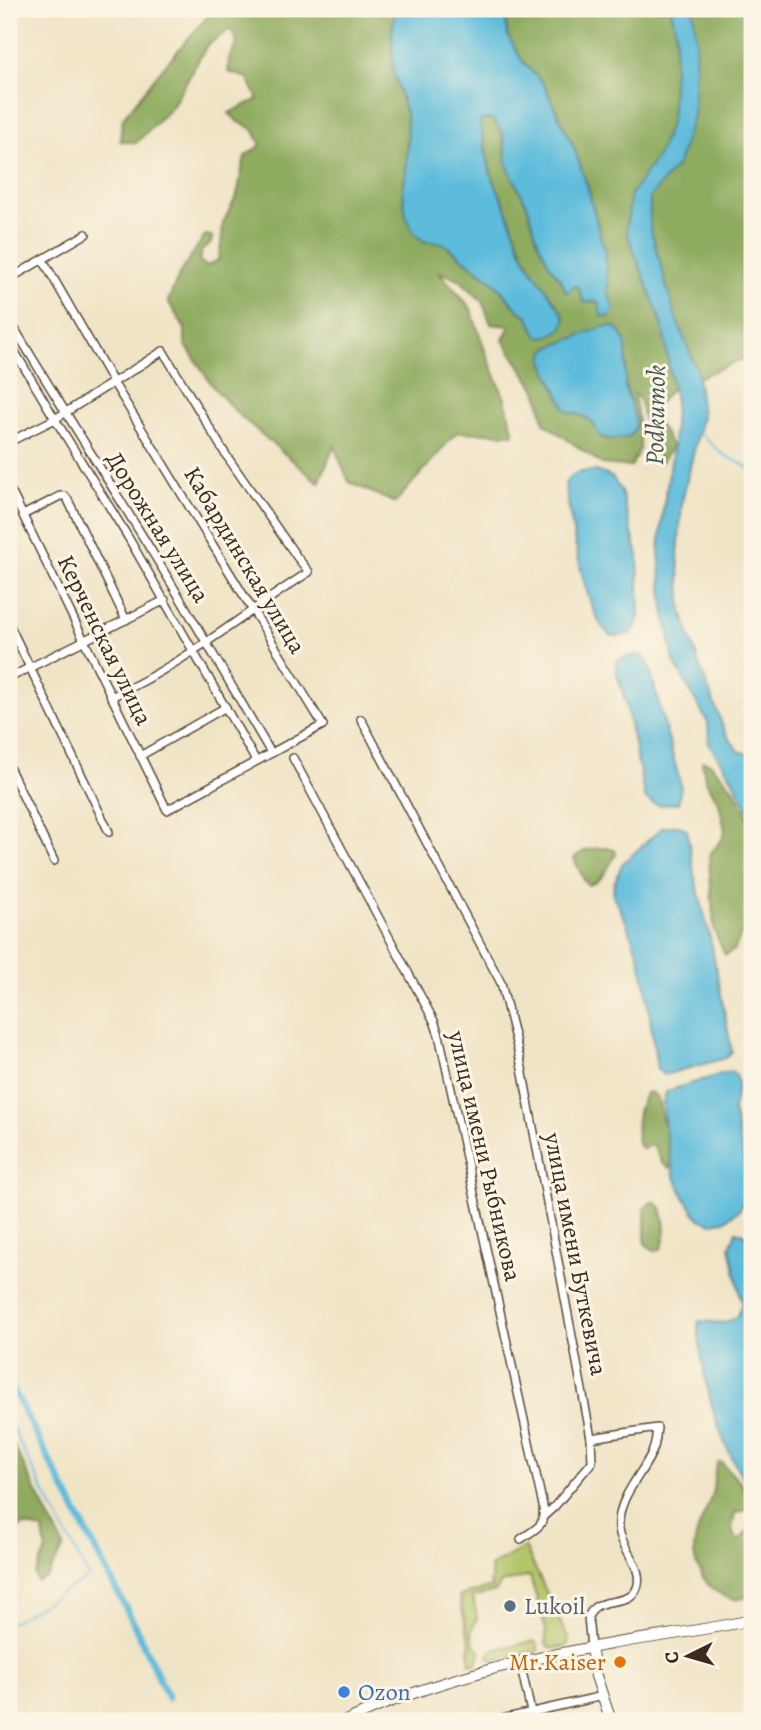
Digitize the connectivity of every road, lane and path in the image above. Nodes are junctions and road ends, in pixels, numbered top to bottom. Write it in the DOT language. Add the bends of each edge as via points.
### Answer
graph roads {
  1 [pos="86,234"];
  2 [pos="43,260"];
  3 [pos="9,279"];
  4 [pos="9,329"];
  5 [pos="9,342"];
  6 [pos="114,382"];
  7 [pos="64,413"];
  8 [pos="55,419"];
  9 [pos="9,442"];
  10 [pos="9,487"];
  11 [pos="23,514"];
  12 [pos="165,600"];
  13 [pos="253,610"];
  14 [pos="126,620"];
  15 [pos="9,624"];
  16 [pos="84,640"];
  17 [pos="207,642"];
  18 [pos="194,652"];
  19 [pos="29,667"];
  20 [pos="9,678"];
  21 [pos="111,697"];
  22 [pos="226,707"];
  23 [pos="361,719"];
  24 [pos="271,753"];
  25 [pos="139,755"];
  26 [pos="293,758"];
  27 [pos="256,761"];
  28 [pos="9,767"];
  29 [pos="167,810"];
  30 [pos="109,832"];
  31 [pos="54,861"];
  32 [pos="592,1438"];
  33 [pos="544,1516"];
  34 [pos="521,1539"];
  35 [pos="752,1620"];
  36 [pos="591,1648"];
  37 [pos="520,1662"];
  38 [pos="603,1696"];
  39 [pos="531,1712"];
  40 [pos="359,1718"];
  41 [pos="346,1721"];
  42 [pos="493,1721"];
  43 [pos="538,1721"];
  44 [pos="611,1721"];
  1 -- 2 [label="street"];
  2 -- 3 [label="street"];
  2 -- 6 [label="street, Кабардинская улица"];
  4 -- 7 [label="street, Дорожная улица" via="13,326"];
  5 -- 8 [label="street, Дорожная улица"];
  6 -- 7 [label="street"];
  6 -- 13 [label="street, Кабардинская улица"];
  6 -- 13 [label="street" via="163,351 226,455 309,572"];
  7 -- 8 [label="street"];
  7 -- 17 [label="street, Дорожная улица"];
  8 -- 9 [label="street"];
  8 -- 12 [label="street, Дорожная улица"];
  10 -- 11 [label="street, Керченская улица"];
  11 -- 14 [label="street" via="60,496 68,499"];
  11 -- 16 [label="street, Керченская улица"];
  12 -- 14 [label="street"];
  12 -- 18 [label="street, Дорожная улица"];
  13 -- 17 [label="street"];
  13 -- 24 [label="street, Кабардинская улица" via="323,725"];
  14 -- 16 [label="street"];
  15 -- 19 [label="street"];
  16 -- 19 [label="street"];
  16 -- 21 [label="street, Керченская улица"];
  17 -- 18 [label="street"];
  17 -- 24 [label="street, Дорожная улица"];
  18 -- 21 [label="street"];
  18 -- 22 [label="street, Дорожная улица"];
  19 -- 20 [label="street"];
  19 -- 30 [label="street"];
  21 -- 25 [label="street, Керченская улица"];
  22 -- 25 [label="street"];
  22 -- 27 [label="street, Дорожная улица"];
  23 -- 32 [label="street, улица имени Буткевича" via="500,983 521,1063"];
  24 -- 27 [label="street, Кабардинская улица"];
  25 -- 29 [label="street, Керченская улица"];
  26 -- 33 [label="street, улица имени Рыбникова" via="434,1021"];
  27 -- 29 [label="street, Кабардинская улица"];
  28 -- 31 [label="street"];
  32 -- 33 [label="street, улица имени Буткевича" via="592,1462"];
  32 -- 36 [label="street" via="657,1428 654,1448 619,1517 622,1541 640,1577 637,1590 630,1598 595,1607 588,1616"];
  33 -- 34 [label="street" via="541,1525"];
  35 -- 36 [label="street"];
  36 -- 37 [label="street"];
  36 -- 38 [label="street"];
  37 -- 39 [label="street"];
  37 -- 40 [label="street" via="409,1694"];
  38 -- 39 [label="street"];
  38 -- 44 [label="street"];
  39 -- 42 [label="street"];
  39 -- 43 [label="street"];
  40 -- 41 [label="street"];
}
